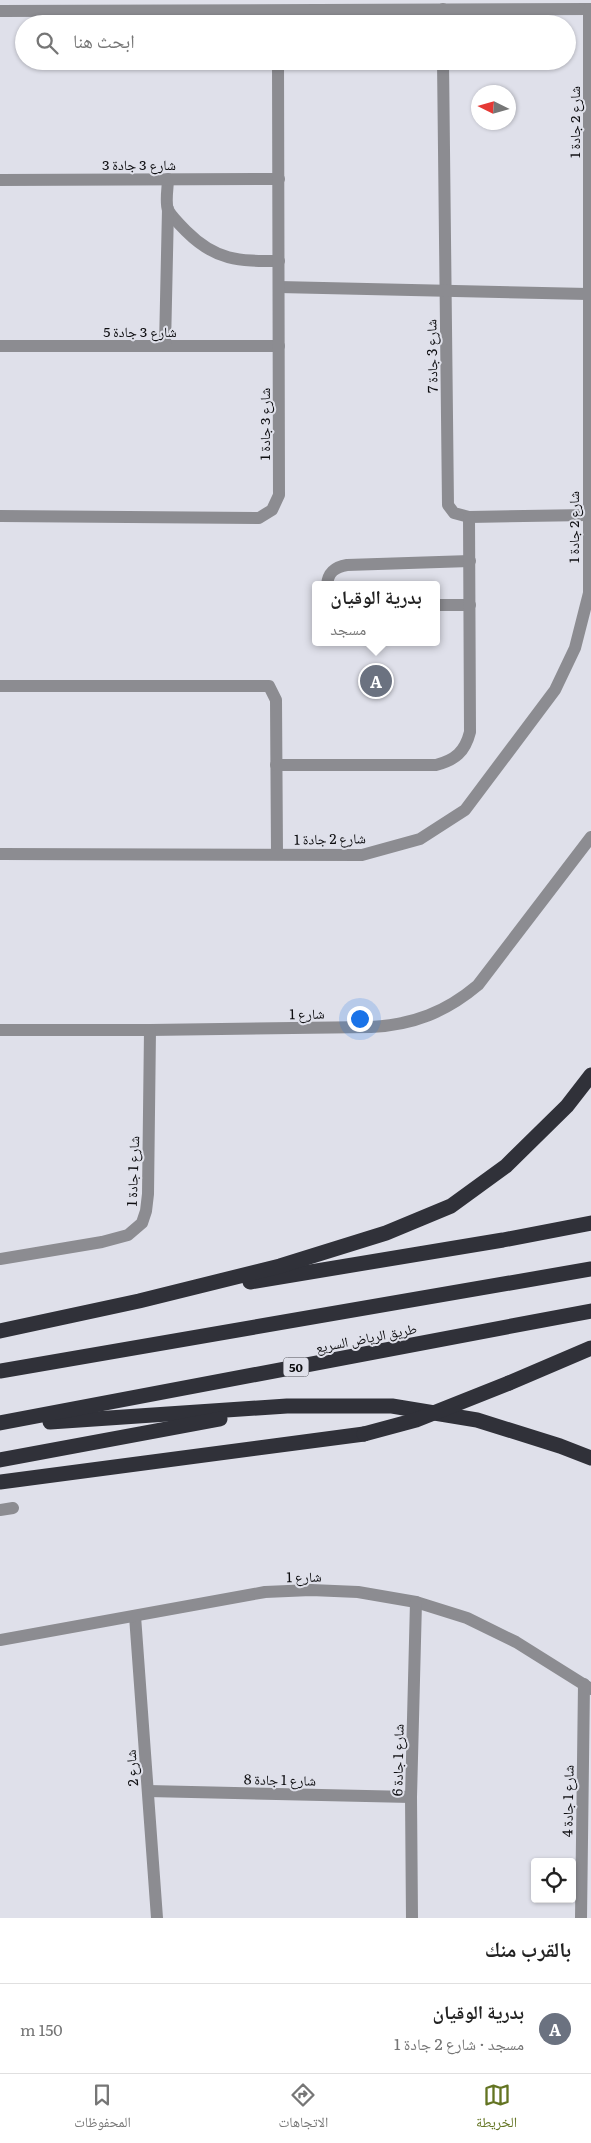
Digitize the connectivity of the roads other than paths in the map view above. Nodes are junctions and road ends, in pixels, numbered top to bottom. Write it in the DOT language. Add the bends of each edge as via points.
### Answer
graph roads {
  1 [pos="264,6"];
  2 [pos="443,9"];
  3 [pos="0,10"];
  4 [pos="590,10"];
  5 [pos="274,15"];
  6 [pos="333,15"];
  7 [pos="443,15"];
  8 [pos="278,70"];
  9 [pos="443,70"];
  10 [pos="168,179"];
  11 [pos="279,179"];
  12 [pos="0,180"];
  13 [pos="168,209"];
  14 [pos="279,261"];
  15 [pos="279,287"];
  16 [pos="446,291"];
  17 [pos="588,294"];
  18 [pos="0,346"];
  19 [pos="165,346"];
  20 [pos="279,346"];
  21 [pos="588,515"];
  22 [pos="0,516"];
  23 [pos="469,517"];
  24 [pos="470,561"];
  25 [pos="327,581"];
  26 [pos="470,604"];
  27 [pos="440,605"];
  28 [pos="0,686"];
  29 [pos="276,765"];
  30 [pos="591,837"];
  31 [pos="0,854"];
  32 [pos="278,854"];
  33 [pos="0,1030"];
  34 [pos="150,1030"];
  35 [pos="591,1075"];
  36 [pos="591,1222"];
  37 [pos="0,1259"];
  38 [pos="591,1268"];
  39 [pos="139,1301"];
  40 [pos="591,1311"];
  41 [pos="0,1331"];
  42 [pos="591,1348"];
  43 [pos="0,1371"];
  44 [pos="287,1406"];
  45 [pos="0,1423"];
  46 [pos="0,1429"];
  47 [pos="560,1446"];
  48 [pos="591,1458"];
  49 [pos="0,1460"];
  50 [pos="591,1464"];
  51 [pos="0,1482"];
  52 [pos="416,1602"];
  53 [pos="135,1616"];
  54 [pos="0,1640"];
  55 [pos="588,1686"];
  56 [pos="148,1791"];
  57 [pos="411,1796"];
  58 [pos="158,1918"];
  59 [pos="412,1918"];
  60 [pos="581,1918"];
  1 -- 3 [label="street"];
  1 -- 5 [label="street"];
  2 -- 4 [label="street"];
  2 -- 6 [label="street"];
  2 -- 7 [label="street"];
  4 -- 17 [label="street, شارع 2 جادة 1"];
  8 -- 11 [label="street, شارع 3 جادة 1"];
  9 -- 16 [label="street, شارع 3 جادة 7"];
  10 -- 11 [label="street, شارع 3 جادة 3"];
  10 -- 12 [label="street, شارع 3 جادة 3"];
  10 -- 13 [label="street"];
  11 -- 14 [label="street, شارع 3 جادة 1"];
  13 -- 14 [label="street" via="197,242 211,252 238,261"];
  13 -- 19 [label="street"];
  14 -- 15 [label="street, شارع 3 جادة 1"];
  15 -- 16 [label="street"];
  15 -- 20 [label="street, شارع 3 جادة 1"];
  16 -- 17 [label="street"];
  16 -- 23 [label="street, شارع 3 جادة 7" via="448,505 454,513"];
  17 -- 21 [label="street, شارع 2 جادة 1"];
  18 -- 19 [label="street, شارع 3 جادة 5"];
  19 -- 20 [label="street, شارع 3 جادة 5"];
  20 -- 22 [label="street, شارع 3 جادة 1" via="279,495 272,510 259,518"];
  21 -- 23 [label="street"];
  21 -- 32 [label="street, شارع 2 جادة 1" via="589,594 575,648 555,690 465,810 420,839 362,855"];
  23 -- 24 [label="street"];
  24 -- 25 [label="street" via="339,566"];
  24 -- 26 [label="street"];
  26 -- 27 [label="street"];
  26 -- 29 [label="street" via="470,732 459,755 436,766"];
  28 -- 29 [label="street, شارع 2 جادة 1" via="269,686 276,700"];
  29 -- 32 [label="street, شارع 2 جادة 1"];
  30 -- 34 [label="street, شارع 1" via="478,984 441,1011 389,1026"];
  31 -- 32 [label="street, شارع 2 جادة 1"];
  33 -- 34 [label="street, شارع 1"];
  34 -- 37 [label="street, شارع 1 جادة 1" via="148,1194 142,1223 128,1235 102,1242"];
  35 -- 39 [label="highway" via="567,1106 506,1166 451,1206 386,1233 280,1266"];
  36 -- 39 [label="highway" via="503,1240"];
  38 -- 43 [label="highway, طريق الرياض السريع"];
  39 -- 41 [label="highway"];
  40 -- 45 [label="highway, طريق الرياض السريع / 50"];
  42 -- 51 [label="highway, bridge" via="416,1420 364,1434"];
  44 -- 46 [label="highway" via="48,1422"];
  44 -- 47 [label="highway" via="392,1406 477,1420"];
  44 -- 49 [label="highway"];
  47 -- 48 [label="highway"];
  47 -- 50 [label="highway"];
  52 -- 53 [label="street, شارع 1" via="358,1592 288,1590"];
  52 -- 55 [label="street, شارع 1" via="492,1628"];
  52 -- 57 [label="street, شارع 1 جادة 6"];
  53 -- 54 [label="street, شارع 1"];
  53 -- 56 [label="street, شارع 2"];
  55 -- 60 [label="street, شارع 1 جادة 4"];
  56 -- 57 [label="street, شارع 1 جادة 8"];
  56 -- 58 [label="street, شارع 2"];
  57 -- 59 [label="street, شارع 1 جادة 6"];
}
